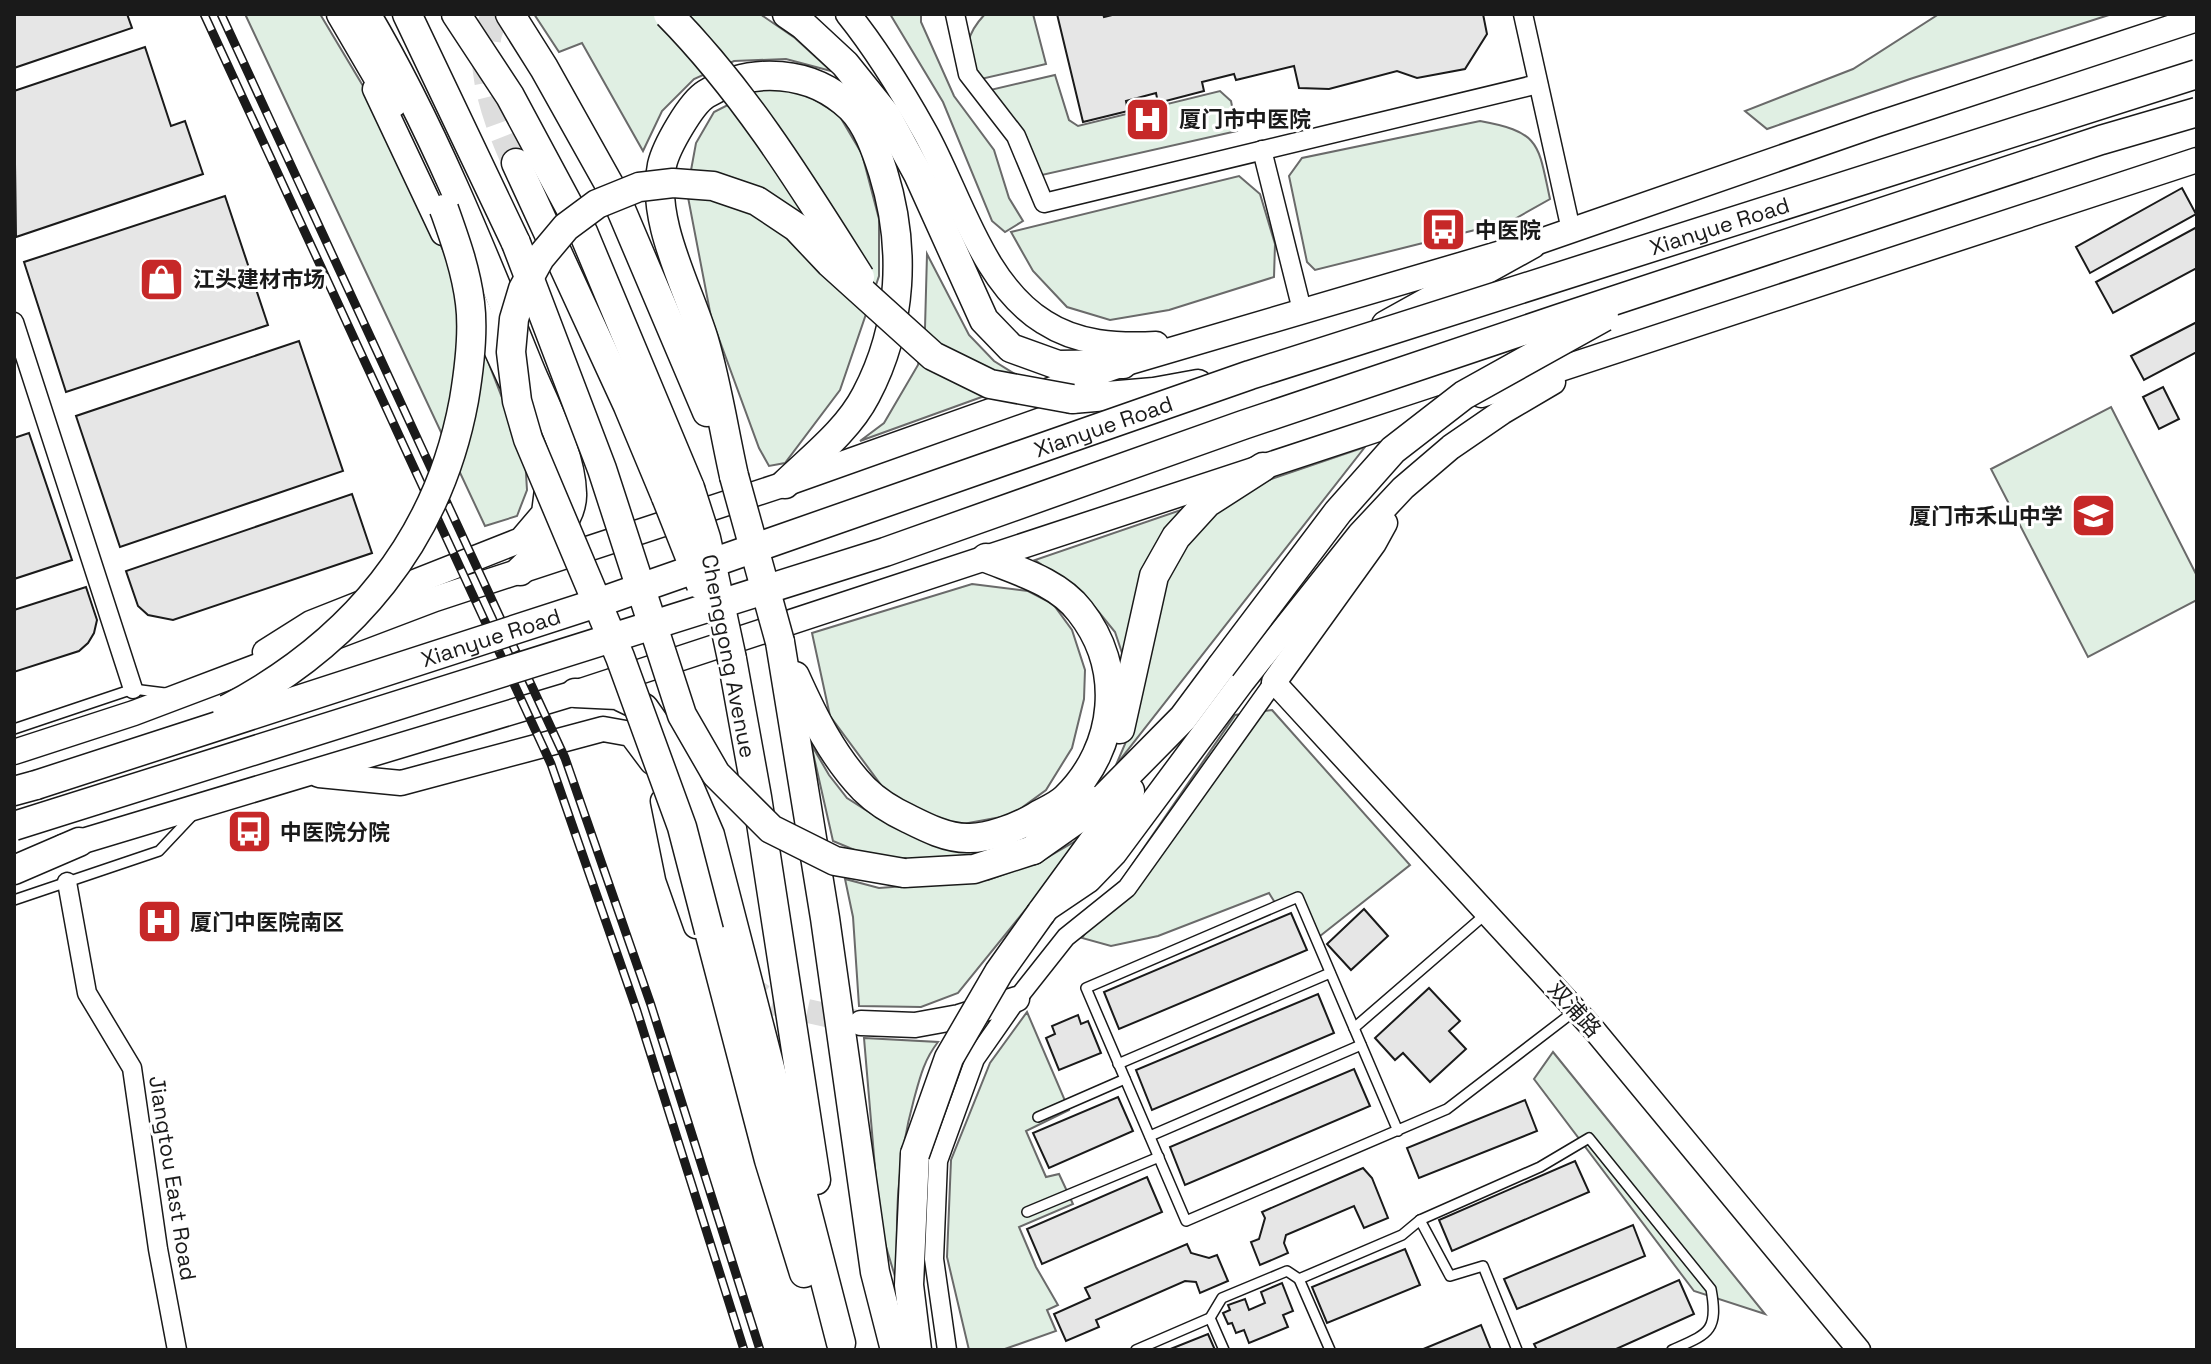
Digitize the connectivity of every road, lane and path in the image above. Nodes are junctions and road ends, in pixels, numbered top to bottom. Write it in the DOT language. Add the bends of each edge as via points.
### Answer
graph roads {
  1 [pos="333,14"];
  2 [pos="341,14"];
  3 [pos="366,14"];
  4 [pos="407,14"];
  5 [pos="456,14"];
  6 [pos="510,14"];
  7 [pos="668,14"];
  8 [pos="787,14"];
  9 [pos="848,14"];
  10 [pos="955,14"];
  11 [pos="1523,14"];
  12 [pos="2197,19"];
  13 [pos="2197,74"];
  14 [pos="1538,84"];
  15 [pos="2197,112"];
  16 [pos="1262,150"];
  17 [pos="2197,160"];
  18 [pos="516,163"];
  19 [pos="1571,230"];
  20 [pos="1532,244"];
  21 [pos="1668,282"];
  22 [pos="1302,310"];
  23 [pos="882,311"];
  24 [pos="14,322"];
  25 [pos="1187,343"];
  26 [pos="1349,345"];
  27 [pos="1592,358"];
  28 [pos="1123,364"];
  29 [pos="1250,375"];
  30 [pos="1263,467"];
  31 [pos="734,476"];
  32 [pos="785,484"];
  33 [pos="1403,488"];
  34 [pos="678,492"];
  35 [pos="986,558"];
  36 [pos="520,571"];
  37 [pos="780,642"];
  38 [pos="1274,682"];
  39 [pos="216,683"];
  40 [pos="133,689"];
  41 [pos="575,693"];
  42 [pos="184,695"];
  43 [pos="1183,718"];
  44 [pos="14,729"];
  45 [pos="160,745"];
  46 [pos="14,752"];
  47 [pos="305,774"];
  48 [pos="14,791"];
  49 [pos="202,805"];
  50 [pos="14,826"];
  51 [pos="79,842"];
  52 [pos="1033,850"];
  53 [pos="14,862"];
  54 [pos="14,870"];
  55 [pos="67,882"];
  56 [pos="14,900"];
  57 [pos="1041,913"];
  58 [pos="1487,913"];
  59 [pos="702,928"];
  60 [pos="1330,973"];
  61 [pos="1017,999"];
  62 [pos="1576,1010"];
  63 [pos="861,1023"];
  64 [pos="1354,1028"];
  65 [pos="1361,1045"];
  66 [pos="1118,1064"];
  67 [pos="1125,1079"];
  68 [pos="1038,1117"];
  69 [pos="1398,1131"];
  70 [pos="1150,1136"];
  71 [pos="1159,1157"];
  72 [pos="1027,1212"];
  73 [pos="1420,1220"];
  74 [pos="1299,1279"];
  75 [pos="1210,1318"];
  76 [pos="837,1348"];
  77 [pos="177,1350"];
  78 [pos="895,1350"];
  79 [pos="917,1350"];
  80 [pos="947,1350"];
  81 [pos="1136,1350"];
  82 [pos="1224,1350"];
  83 [pos="1330,1350"];
  84 [pos="1517,1350"];
  85 [pos="1672,1350"];
  86 [pos="1859,1350"];
  1 -- 39 [label="main road" via="383,102 550,469 544,513 521,540 311,623"];
  2 -- 45 [label="highway, bridge" via="382,83 444,209 462,259 470,346 456,441 424,520 374,595 325,644 270,686"];
  3 -- 36 [label="highway" via="408,91 477,243 566,460 573,496 560,531"];
  4 -- 52 [label="highway, bridge" via="516,243 602,469 682,715 716,774 771,829 835,861 904,873 974,869"];
  5 -- 34 [label="highway, Chenggong Avenue" via="510,96 583,232"];
  6 -- 31 [label="highway, Chenggong Avenue" via="614,193"];
  7 -- 23 [label="highway, bridge" via="753,112"];
  8 -- 28 [label="highway" via="845,64 886,115 984,320 1011,348 1058,365"];
  9 -- 25 [label="main road" via="926,133 1007,292 1044,322 1079,338 1114,346"];
  10 -- 16 [label="street" via="968,74 1016,136 1044,203"];
  11 -- 14 [label="street"];
  12 -- 19 [label="main road"];
  13 -- 26 [label="highway, Xianyue Road, bridge"];
  14 -- 16 [label="street"];
  14 -- 19 [label="street"];
  15 -- 21 [label="highway, Xianyue Road, bridge"];
  16 -- 22 [label="street"];
  17 -- 27 [label="main road"];
  18 -- 34 [label="highway" via="628,406"];
  19 -- 20 [label="main road"];
  20 -- 22 [label="main road"];
  20 -- 26 [label="highway"];
  21 -- 43 [label="highway, bridge" via="1464,395 1393,450 1338,512"];
  21 -- 50 [label="highway, Xianyue Road, bridge" via="885,552"];
  22 -- 25 [label="main road"];
  23 -- 29 [label="highway, bridge" via="933,356 990,384 1072,399 1154,392"];
  23 -- 59 [label="highway, bridge" via="796,227 757,201 713,186 673,183 639,187 597,204 566,227 540,258 514,319 511,352 528,439 620,657 682,827"];
  24 -- 40 [label="street"];
  25 -- 28 [label="main road"];
  26 -- 29 [label="highway, Xianyue Road, bridge"];
  27 -- 30 [label="main road"];
  27 -- 33 [label="main road" via="1451,447"];
  28 -- 32 [label="main road"];
  29 -- 45 [label="highway, Xianyue Road, bridge" via="603,601"];
  30 -- 35 [label="main road"];
  30 -- 52 [label="highway" via="1207,503 1176,537 1154,576 1119,735 1100,779 1079,808"];
  31 -- 32 [label="highway" via="704,341 661,206 662,165 677,131 703,95 743,78 791,75 829,89 853,110 875,146 893,203 899,248 897,299 866,396 833,438"];
  31 -- 37 [label="highway, Chenggong Avenue, bridge"];
  32 -- 36 [label="main road"];
  33 -- 38 [label="main road" via="1374,543"];
  33 -- 57 [label="main road" via="1242,682 1114,854 1089,880"];
  34 -- 76 [label="highway, Chenggong Avenue, bridge" via="706,538 732,659"];
  35 -- 37 [label="highway" via="1042,580 1079,609 1101,646 1110,684 1110,720 1098,755 1066,799 1018,827 967,839 933,831 866,790 817,723"];
  35 -- 41 [label="main road"];
  36 -- 39 [label="main road"];
  37 -- 78 [label="highway, Chenggong Avenue" via="875,1272"];
  38 -- 58 [label="street, 双浦路"];
  38 -- 61 [label="street" via="1127,888 1066,937"];
  39 -- 42 [label="main road"];
  40 -- 42 [label="lane"];
  40 -- 44 [label="lane"];
  41 -- 47 [label="main road"];
  41 -- 76 [label="highway" via="617,695 644,708 673,749 710,835"];
  42 -- 46 [label="main road"];
  43 -- 52 [label="highway" via="1097,805"];
  43 -- 57 [label="highway"];
  45 -- 48 [label="highway, Xianyue Road, bridge"];
  47 -- 49 [label="main road"];
  47 -- 59 [label="main road" via="401,783 603,729 631,734 650,756 678,875"];
  49 -- 51 [label="main road"];
  49 -- 55 [label="lane" via="159,851"];
  51 -- 53 [label="main road"];
  51 -- 54 [label="highway"];
  55 -- 56 [label="lane"];
  55 -- 77 [label="street, Jiangtou East Road" via="87,993 132,1068"];
  57 -- 79 [label="highway, bridge" via="949,1058 915,1154 909,1285"];
  58 -- 62 [label="street, 双浦路"];
  58 -- 64 [label="lane"];
  59 -- 76 [label="highway" via="769,1160"];
  60 -- 64 [label="lane"];
  60 -- 66 [label="lane"];
  60 -- 66 [label="lane" via="1298,897 1255,915 1086,988"];
  61 -- 63 [label="main road" via="915,1025"];
  61 -- 80 [label="street" via="975,1059 938,1161 934,1259"];
  62 -- 69 [label="lane" via="1447,1109"];
  62 -- 86 [label="street, 双浦路"];
  64 -- 65 [label="lane"];
  65 -- 69 [label="lane"];
  65 -- 70 [label="lane"];
  66 -- 67 [label="lane"];
  67 -- 68 [label="lane"];
  67 -- 70 [label="lane"];
  69 -- 71 [label="lane" via="1186,1221"];
  70 -- 71 [label="lane"];
  71 -- 72 [label="lane"];
  73 -- 74 [label="lane" via="1402,1235"];
  73 -- 84 [label="lane" via="1450,1276 1483,1266"];
  73 -- 85 [label="lane" via="1540,1167 1589,1138 1711,1289 1714,1323 1707,1334"];
  74 -- 75 [label="lane" via="1287,1271 1222,1298"];
  74 -- 83 [label="lane"];
  75 -- 81 [label="lane"];
  75 -- 82 [label="lane"];
}
